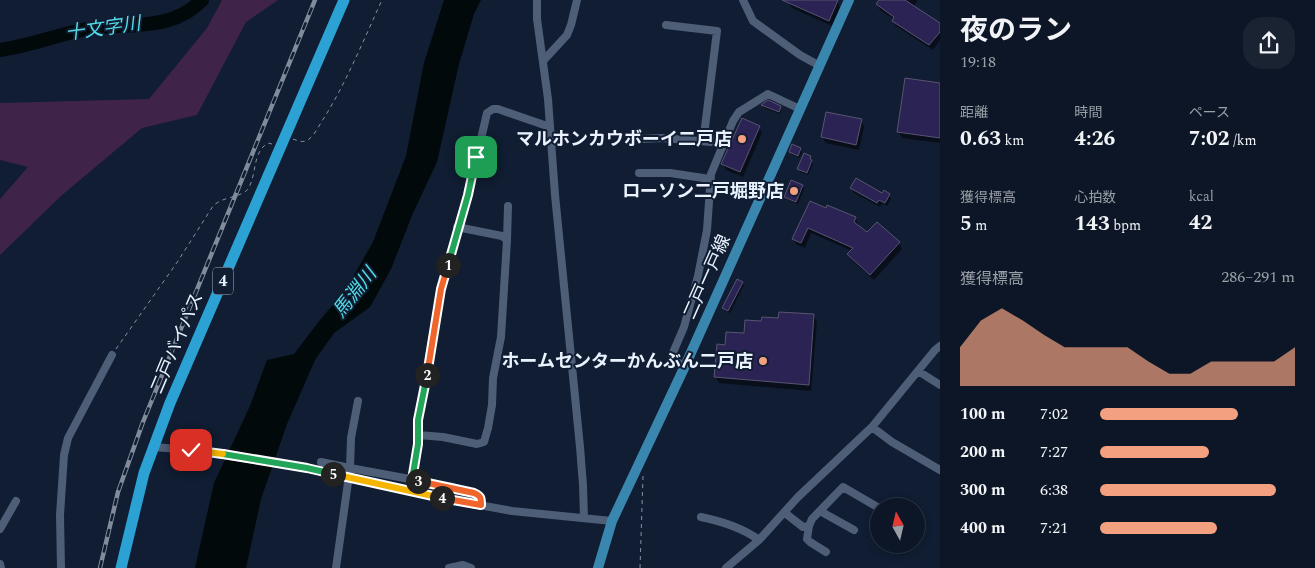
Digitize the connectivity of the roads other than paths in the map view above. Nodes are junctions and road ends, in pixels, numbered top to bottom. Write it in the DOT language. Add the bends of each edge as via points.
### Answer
graph roads {
  1 [pos="344,0"];
  2 [pos="537,0"];
  3 [pos="577,0"];
  4 [pos="743,0"];
  5 [pos="848,0"];
  6 [pos="666,25"];
  7 [pos="543,61"];
  8 [pos="820,66"];
  9 [pos="800,110"];
  10 [pos="550,127"];
  11 [pos="641,139"];
  12 [pos="712,142"];
  13 [pos="722,148"];
  14 [pos="639,173"];
  15 [pos="710,178"];
  16 [pos="508,206"];
  17 [pos="457,227"];
  18 [pos="507,240"];
  19 [pos="940,346"];
  20 [pos="112,355"];
  21 [pos="685,366"];
  22 [pos="918,371"];
  23 [pos="940,385"];
  24 [pos="358,401"];
  25 [pos="872,427"];
  26 [pos="418,435"];
  27 [pos="154,447"];
  28 [pos="321,462"];
  29 [pos="350,468"];
  30 [pos="940,470"];
  31 [pos="412,480"];
  32 [pos="16,501"];
  33 [pos="870,503"];
  34 [pos="481,505"];
  35 [pos="820,511"];
  36 [pos="785,513"];
  37 [pos="701,517"];
  38 [pos="584,518"];
  39 [pos="612,521"];
  40 [pos="809,526"];
  41 [pos="0,529"];
  42 [pos="854,530"];
  43 [pos="759,540"];
  44 [pos="826,552"];
  45 [pos="0,564"];
  46 [pos="1,568"];
  47 [pos="61,568"];
  48 [pos="121,568"];
  49 [pos="336,568"];
  50 [pos="449,568"];
  51 [pos="471,568"];
  52 [pos="598,568"];
  53 [pos="726,568"];
  1 -- 27 [label="highway, 二戸バイパス / 4"];
  2 -- 7 [label="street"];
  3 -- 7 [label="street" via="567,35"];
  4 -- 8 [label="street" via="753,21 800,56"];
  5 -- 8 [label="main road, 二戸一戸線"];
  6 -- 12 [label="street" via="717,31 705,127 706,136"];
  7 -- 10 [label="street"];
  8 -- 9 [label="main road, 二戸一戸線"];
  9 -- 13 [label="street" via="768,94 739,112"];
  9 -- 21 [label="main road, 二戸一戸線"];
  10 -- 17 [label="street" via="498,109 487,113"];
  10 -- 38 [label="street"];
  11 -- 12 [label="street"];
  12 -- 13 [label="street"];
  13 -- 15 [label="street"];
  14 -- 15 [label="street"];
  15 -- 21 [label="street" via="698,276 684,327 672,355 675,361"];
  16 -- 18 [label="street"];
  17 -- 18 [label="street" via="502,236"];
  17 -- 26 [label="street" via="441,289"];
  18 -- 26 [label="street" via="501,337 484,442 477,444"];
  19 -- 22 [label="street"];
  20 -- 47 [label="street" via="68,438 60,525"];
  21 -- 39 [label="main road, 二戸一戸線"];
  22 -- 23 [label="street"];
  22 -- 25 [label="street"];
  24 -- 29 [label="street" via="351,438"];
  25 -- 30 [label="street"];
  25 -- 36 [label="street"];
  26 -- 31 [label="street"];
  27 -- 34 [label="street" via="307,468"];
  27 -- 48 [label="highway, 二戸バイパス / 4" via="144,473"];
  28 -- 29 [label="street"];
  29 -- 31 [label="street"];
  29 -- 49 [label="street"];
  31 -- 34 [label="street" via="474,493 481,498"];
  32 -- 41 [label="street"];
  33 -- 35 [label="street" via="843,487"];
  34 -- 38 [label="street"];
  35 -- 40 [label="street"];
  35 -- 42 [label="street"];
  36 -- 40 [label="street" via="803,527"];
  36 -- 43 [label="street"];
  37 -- 43 [label="street"];
  38 -- 39 [label="street"];
  39 -- 52 [label="main road, 二戸一戸線"];
  40 -- 44 [label="street" via="807,538"];
  43 -- 53 [label="street"];
  45 -- 46 [label="street"];
  50 -- 51 [label="street" via="463,565"];
}
